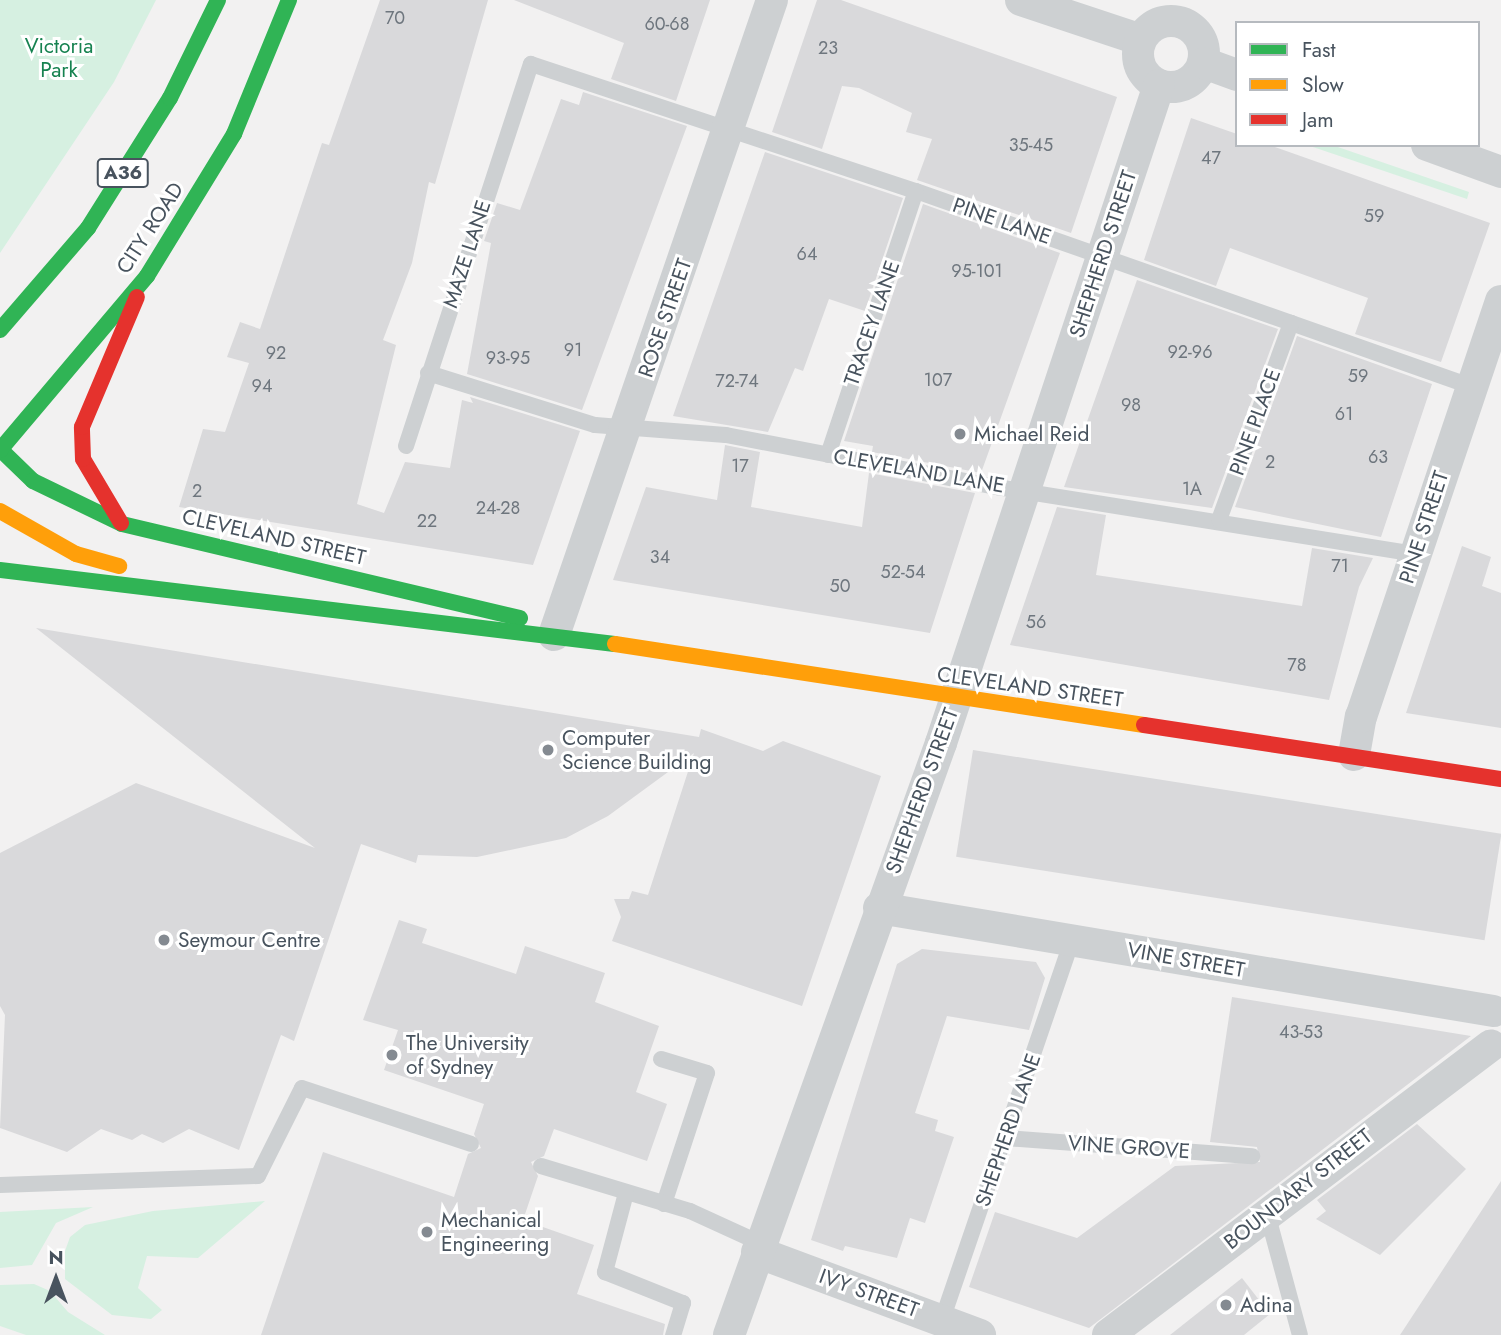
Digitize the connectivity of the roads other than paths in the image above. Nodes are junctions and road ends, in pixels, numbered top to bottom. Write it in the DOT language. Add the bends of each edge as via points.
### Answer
graph roads {
  1 [pos="218,0"];
  2 [pos="289,0"];
  3 [pos="772,0"];
  4 [pos="1021,0"];
  5 [pos="1186,11"];
  6 [pos="1141,40"];
  7 [pos="1204,63"];
  8 [pos="531,64"];
  9 [pos="1235,74"];
  10 [pos="1160,85"];
  11 [pos="729,129"];
  12 [pos="1432,147"];
  13 [pos="1501,173"];
  14 [pos="916,191"];
  15 [pos="1103,256"];
  16 [pos="147,276"];
  17 [pos="1501,301"];
  18 [pos="1291,323"];
  19 [pos="0,330"];
  20 [pos="428,373"];
  21 [pos="1470,386"];
  22 [pos="629,424"];
  23 [pos="406,446"];
  24 [pos="0,449"];
  25 [pos="828,455"];
  26 [pos="1023,489"];
  27 [pos="0,511"];
  28 [pos="1219,520"];
  29 [pos="122,524"];
  30 [pos="1416,554"];
  31 [pos="0,570"];
  32 [pos="205,592"];
  33 [pos="555,635"];
  34 [pos="956,699"];
  35 [pos="1354,755"];
  36 [pos="1501,779"];
  37 [pos="879,908"];
  38 [pos="1073,940"];
  39 [pos="1497,1009"];
  40 [pos="1496,1049"];
  41 [pos="661,1059"];
  42 [pos="1005,1138"];
  43 [pos="471,1144"];
  44 [pos="1252,1156"];
  45 [pos="541,1166"];
  46 [pos="0,1185"];
  47 [pos="626,1193"];
  48 [pos="664,1204"];
  49 [pos="1267,1213"];
  50 [pos="759,1248"];
  51 [pos="942,1320"];
  52 [pos="673,1335"];
  53 [pos="729,1335"];
  54 [pos="979,1335"];
  55 [pos="1108,1335"];
  56 [pos="1300,1335"];
  1 -- 19 [label="main road, A36" via="170,98 88,228"];
  2 -- 16 [label="main road, CITY ROAD" via="234,134"];
  3 -- 11 [label="street, ROSE STREET"];
  4 -- 6 [label="street"];
  5 -- 6 [label="street" via="1157,24"];
  5 -- 7 [label="street" via="1202,39"];
  6 -- 10 [label="street" via="1141,68"];
  7 -- 9 [label="street"];
  7 -- 10 [label="street" via="1186,83"];
  8 -- 11 [label="lane, PINE LANE"];
  8 -- 20 [label="lane, MAZE LANE"];
  10 -- 15 [label="street, SHEPHERD STREET"];
  11 -- 14 [label="lane, PINE LANE"];
  11 -- 22 [label="street, ROSE STREET"];
  12 -- 13 [label="street"];
  14 -- 15 [label="lane, PINE LANE"];
  14 -- 25 [label="lane, TRACEY LANE"];
  15 -- 18 [label="lane, PINE LANE"];
  15 -- 26 [label="street, SHEPHERD STREET"];
  16 -- 24 [label="main road, CITY ROAD"];
  16 -- 29 [label="main road" via="82,427 87,468"];
  17 -- 21 [label="street, PINE STREET"];
  18 -- 21 [label="lane, PINE LANE"];
  18 -- 28 [label="lane, PINE PLACE"];
  20 -- 22 [label="lane, CLEVELAND LANE" via="595,425"];
  20 -- 23 [label="lane, MAZE LANE"];
  21 -- 30 [label="street, PINE STREET"];
  22 -- 25 [label="lane, CLEVELAND LANE" via="726,435"];
  22 -- 33 [label="street, ROSE STREET"];
  24 -- 29 [label="main road, CLEVELAND STREET" via="33,481"];
  25 -- 26 [label="lane, CLEVELAND LANE"];
  26 -- 28 [label="lane, CLEVELAND LANE"];
  26 -- 34 [label="street, SHEPHERD STREET"];
  27 -- 32 [label="main road, CLEVELAND STREET" via="76,554"];
  28 -- 30 [label="lane, CLEVELAND LANE"];
  29 -- 33 [label="main road, CLEVELAND STREET" via="502,610"];
  30 -- 35 [label="street, PINE STREET"];
  31 -- 32 [label="main road, CLEVELAND STREET"];
  32 -- 33 [label="main road, CLEVELAND STREET" via="504,635"];
  33 -- 34 [label="main road, CLEVELAND STREET"];
  34 -- 35 [label="main road, CLEVELAND STREET"];
  34 -- 37 [label="street, SHEPHERD STREET"];
  35 -- 36 [label="main road, CLEVELAND STREET"];
  37 -- 38 [label="street, VINE STREET"];
  37 -- 50 [label="street, SHEPHERD STREET"];
  38 -- 39 [label="street, VINE STREET"];
  38 -- 42 [label="lane, SHEPHERD LANE"];
  39 -- 40 [label="street" via="1485,1029"];
  40 -- 49 [label="street, BOUNDARY STREET"];
  41 -- 48 [label="lane" via="707,1073"];
  42 -- 44 [label="lane, VINE GROVE"];
  42 -- 51 [label="lane, SHEPHERD LANE"];
  43 -- 46 [label="lane" via="302,1088 258,1177"];
  45 -- 47 [label="lane"];
  47 -- 48 [label="lane"];
  47 -- 52 [label="lane" via="605,1272 683,1303"];
  48 -- 50 [label="lane" via="690,1211"];
  49 -- 55 [label="street, BOUNDARY STREET"];
  49 -- 56 [label="lane"];
  50 -- 51 [label="street, IVY STREET"];
  50 -- 53 [label="street, SHEPHERD STREET"];
  51 -- 54 [label="street, IVY STREET"];
}
